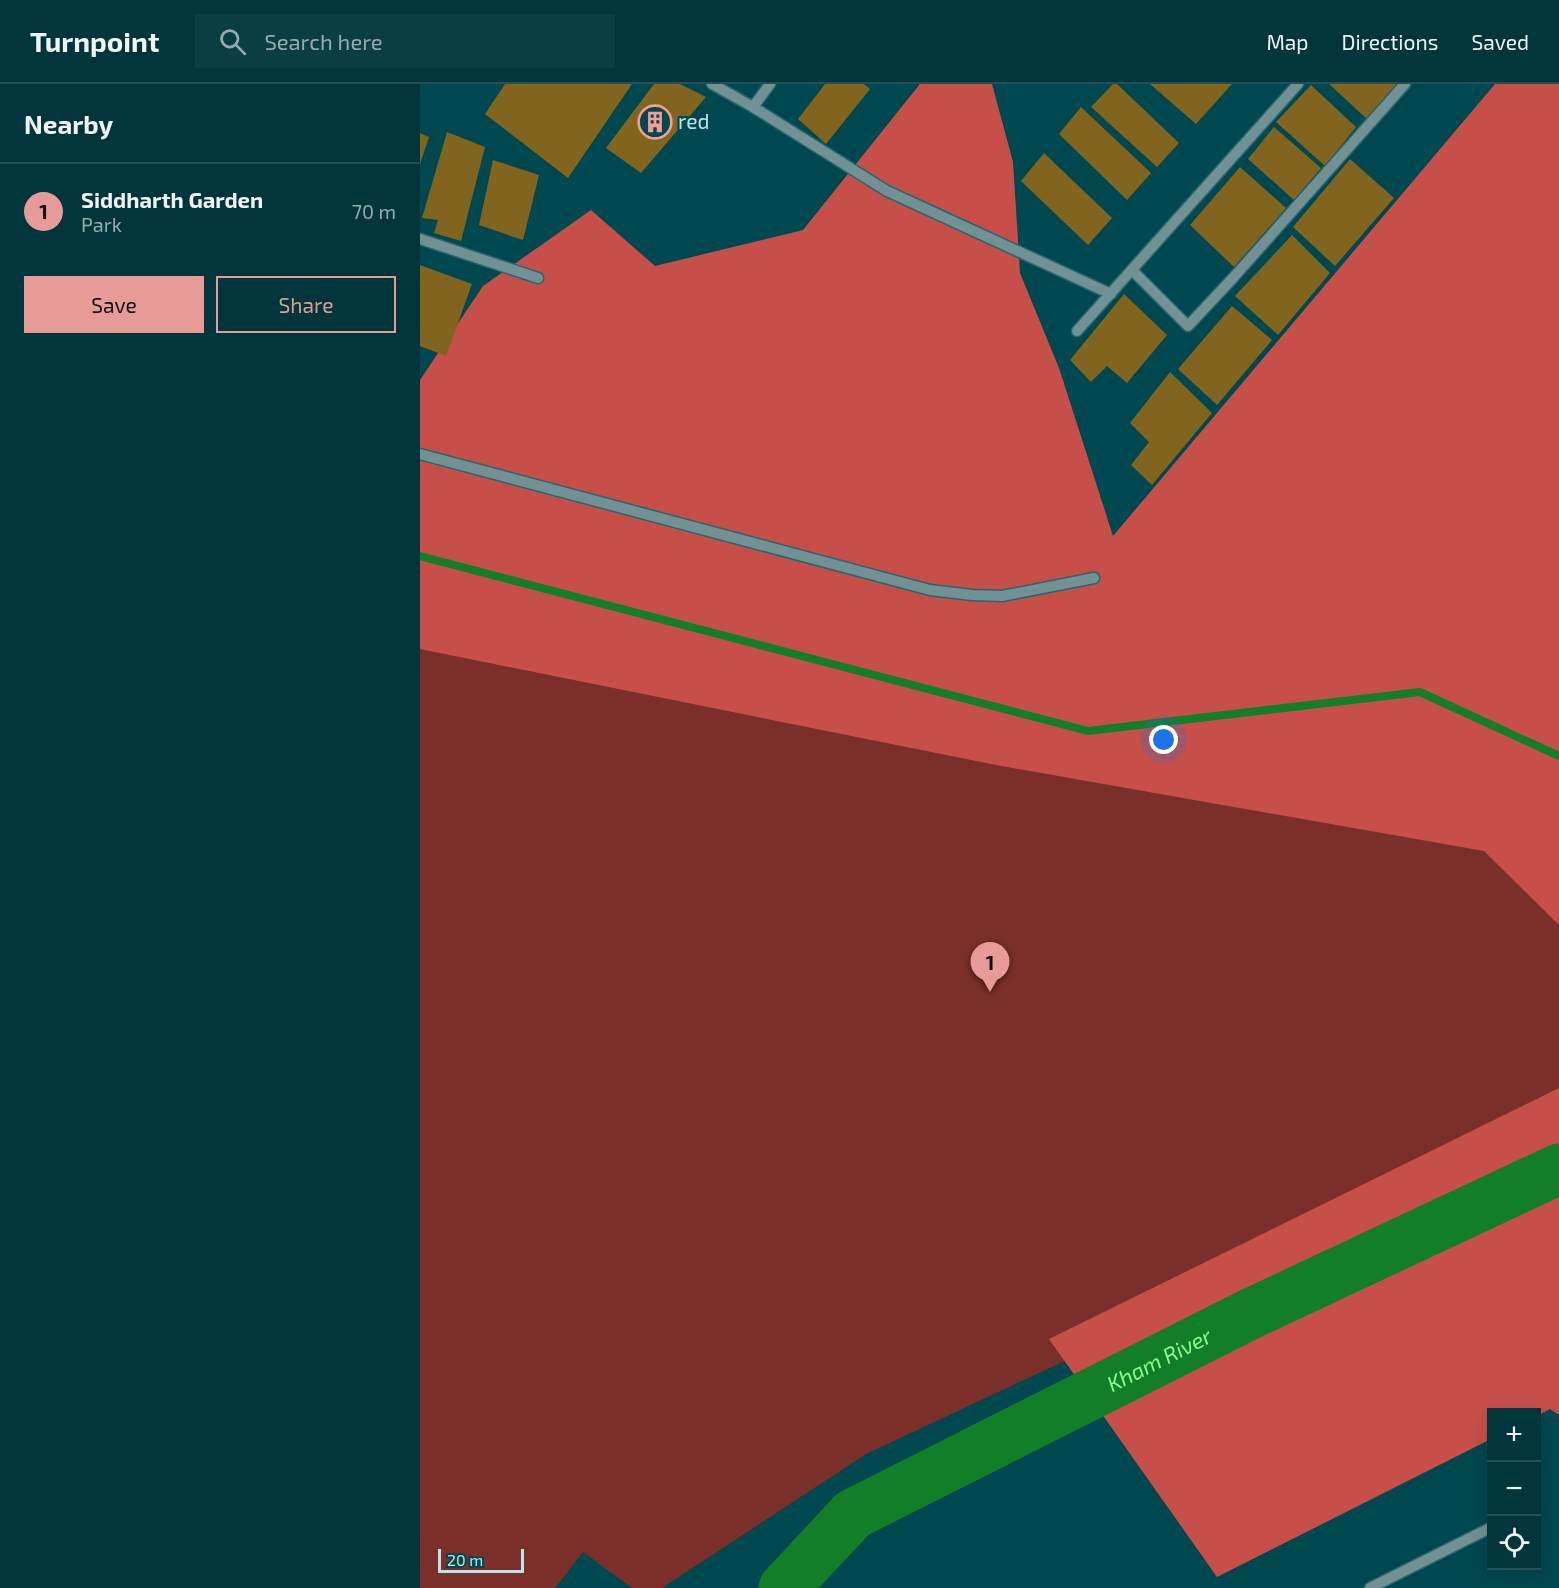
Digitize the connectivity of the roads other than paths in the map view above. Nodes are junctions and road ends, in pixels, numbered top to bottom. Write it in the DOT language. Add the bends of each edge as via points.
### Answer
graph roads {
  1 [pos="712,84"];
  2 [pos="770,84"];
  3 [pos="1298,84"];
  4 [pos="1405,84"];
  5 [pos="753,107"];
  6 [pos="420,239"];
  7 [pos="1132,270"];
  8 [pos="538,278"];
  9 [pos="1111,294"];
  10 [pos="1077,331"];
  11 [pos="420,454"];
  12 [pos="1094,578"];
  13 [pos="1487,1529"];
  14 [pos="1370,1588"];
  1 -- 5 [label="street"];
  2 -- 5 [label="street"];
  3 -- 7 [label="street"];
  4 -- 7 [label="street" via="1188,326"];
  5 -- 9 [label="street" via="887,191"];
  6 -- 8 [label="street"];
  7 -- 9 [label="street"];
  9 -- 10 [label="street"];
  11 -- 12 [label="street" via="930,590 1002,596"];
  13 -- 14 [label="street"];
}
